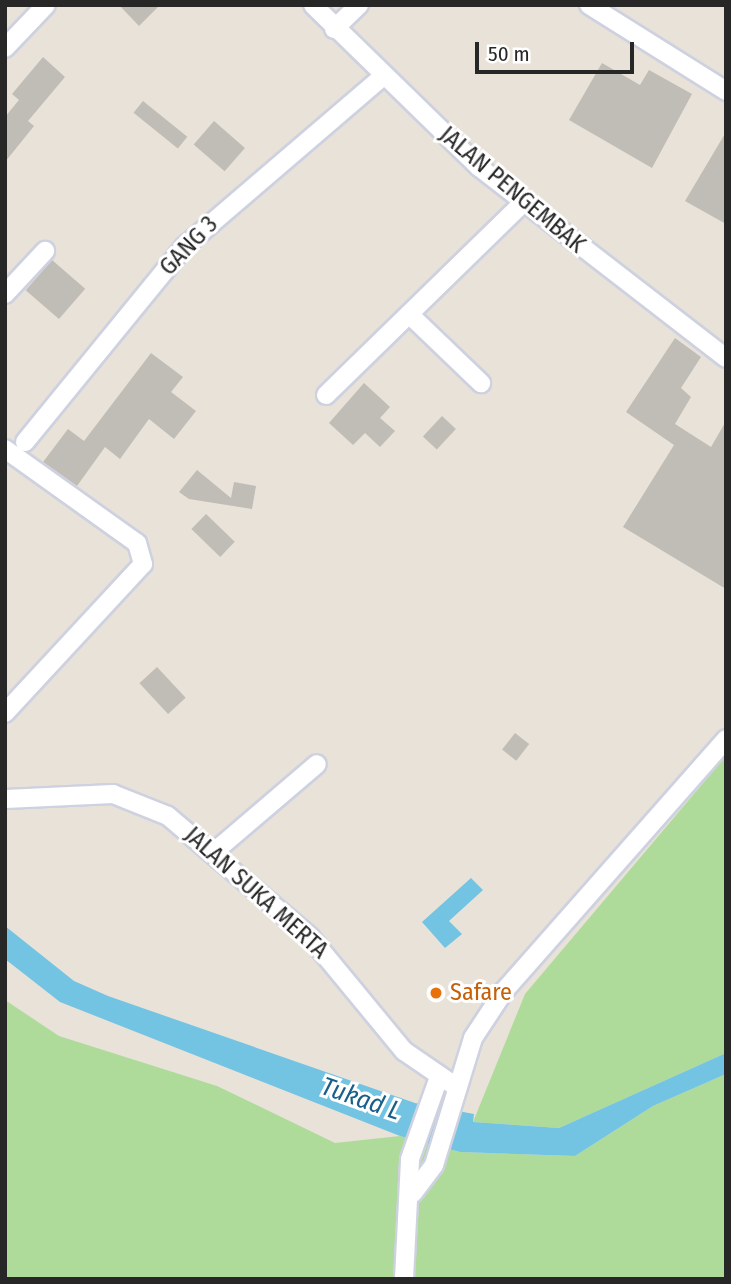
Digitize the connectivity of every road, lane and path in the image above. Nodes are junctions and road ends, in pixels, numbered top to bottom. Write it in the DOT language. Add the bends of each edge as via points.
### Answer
graph roads {
  1 [pos="46,5"];
  2 [pos="313,5"];
  3 [pos="359,5"];
  4 [pos="589,5"];
  5 [pos="334,29"];
  6 [pos="5,48"];
  7 [pos="381,78"];
  8 [pos="726,91"];
  9 [pos="523,202"];
  10 [pos="45,251"];
  11 [pos="5,294"];
  12 [pos="409,314"];
  13 [pos="726,358"];
  14 [pos="481,383"];
  15 [pos="326,395"];
  16 [pos="24,443"];
  17 [pos="5,449"];
  18 [pos="5,713"];
  19 [pos="726,739"];
  20 [pos="317,764"];
  21 [pos="7,795"];
  22 [pos="214,852"];
  23 [pos="438,1080"];
  24 [pos="456,1096"];
  25 [pos="413,1193"];
  26 [pos="404,1279"];
  1 -- 6 [label="street"];
  2 -- 5 [label="street, JALAN PENGEMBAK"];
  3 -- 5 [label="street"];
  4 -- 8 [label="street"];
  5 -- 7 [label="street, JALAN PENGEMBAK"];
  7 -- 9 [label="street, JALAN PENGEMBAK"];
  7 -- 16 [label="street, GANG 3" via="185,246"];
  9 -- 12 [label="street"];
  9 -- 13 [label="street, JALAN PENGEMBAK"];
  10 -- 11 [label="street"];
  12 -- 14 [label="street"];
  12 -- 15 [label="street"];
  17 -- 18 [label="street" via="137,543 143,564"];
  19 -- 24 [label="street" via="521,970 473,1038"];
  20 -- 22 [label="street"];
  21 -- 22 [label="street, JALAN SUKA MERTA" via="73,792 130,797 169,816"];
  22 -- 23 [label="street, JALAN SUKA MERTA" via="310,937 381,1028"];
  23 -- 24 [label="street, JALAN SUKA MERTA"];
  23 -- 25 [label="street" via="414,1146"];
  24 -- 25 [label="street" via="438,1153"];
  25 -- 26 [label="street"];
}
